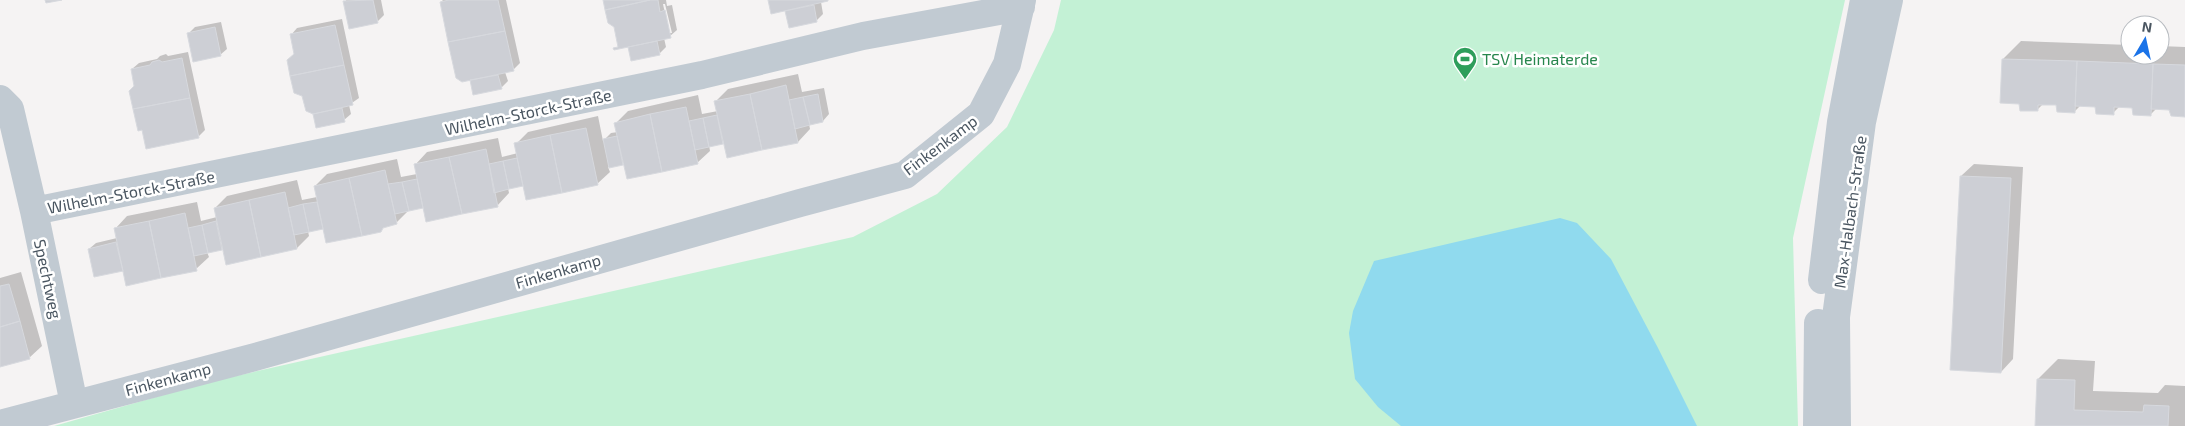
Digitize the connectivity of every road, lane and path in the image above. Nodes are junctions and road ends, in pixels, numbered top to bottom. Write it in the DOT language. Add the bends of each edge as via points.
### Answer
graph roads {
  1 [pos="1864,0"];
  2 [pos="1889,0"];
  3 [pos="1021,4"];
  4 [pos="0,99"];
  5 [pos="34,211"];
  6 [pos="74,404"];
  7 [pos="0,424"];
  8 [pos="1817,426"];
  9 [pos="1837,426"];
  1 -- 8 [label="street, Max-Halbach-Straße" via="1841,122 1818,320"];
  2 -- 9 [label="street, Max-Halbach-Straße" via="1862,122 1836,317"];
  3 -- 5 [label="street, Wilhelm-Storck-Straße" via="863,36 683,79"];
  3 -- 6 [label="street, Finkenkamp" via="1007,64 981,114 905,175 255,357"];
  4 -- 5 [label="street, Spechtweg" via="10,109"];
  5 -- 6 [label="street, Spechtweg"];
  6 -- 7 [label="street, Finkenkamp"];
}
